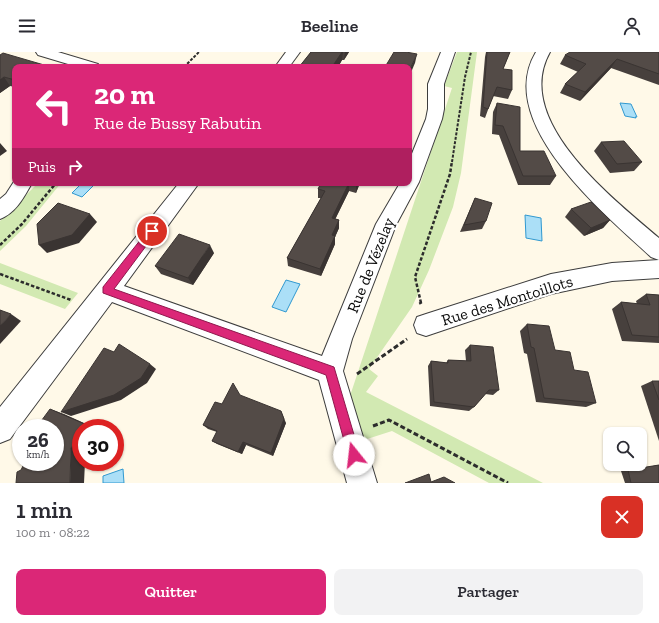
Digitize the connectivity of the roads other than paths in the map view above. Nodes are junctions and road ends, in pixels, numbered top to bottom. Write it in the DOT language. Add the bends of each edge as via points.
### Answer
graph roads {
  1 [pos="43,52"];
  2 [pos="293,52"];
  3 [pos="448,52"];
  4 [pos="543,52"];
  5 [pos="78,56"];
  6 [pos="284,64"];
  7 [pos="412,177"];
  8 [pos="21,186"];
  9 [pos="188,186"];
  10 [pos="408,186"];
  11 [pos="0,211"];
  12 [pos="659,251"];
  13 [pos="659,269"];
  14 [pos="100,300"];
  15 [pos="426,325"];
  16 [pos="339,375"];
  17 [pos="0,429"];
  18 [pos="362,483"];
  1 -- 5 [label="street"];
  2 -- 6 [label="street"];
  3 -- 7 [label="street, Rue de Vézelay" via="436,87 434,119"];
  4 -- 12 [label="street" via="536,66 535,89 538,107 550,135 575,172"];
  8 -- 11 [label="street" via="13,199"];
  9 -- 14 [label="street"];
  10 -- 16 [label="street, Rue de Vézelay" via="386,224 340,339"];
  13 -- 15 [label="street, Rue des Montoillots" via="612,272 551,284"];
  14 -- 16 [label="street"];
  14 -- 17 [label="street"];
  16 -- 18 [label="street"];
}
